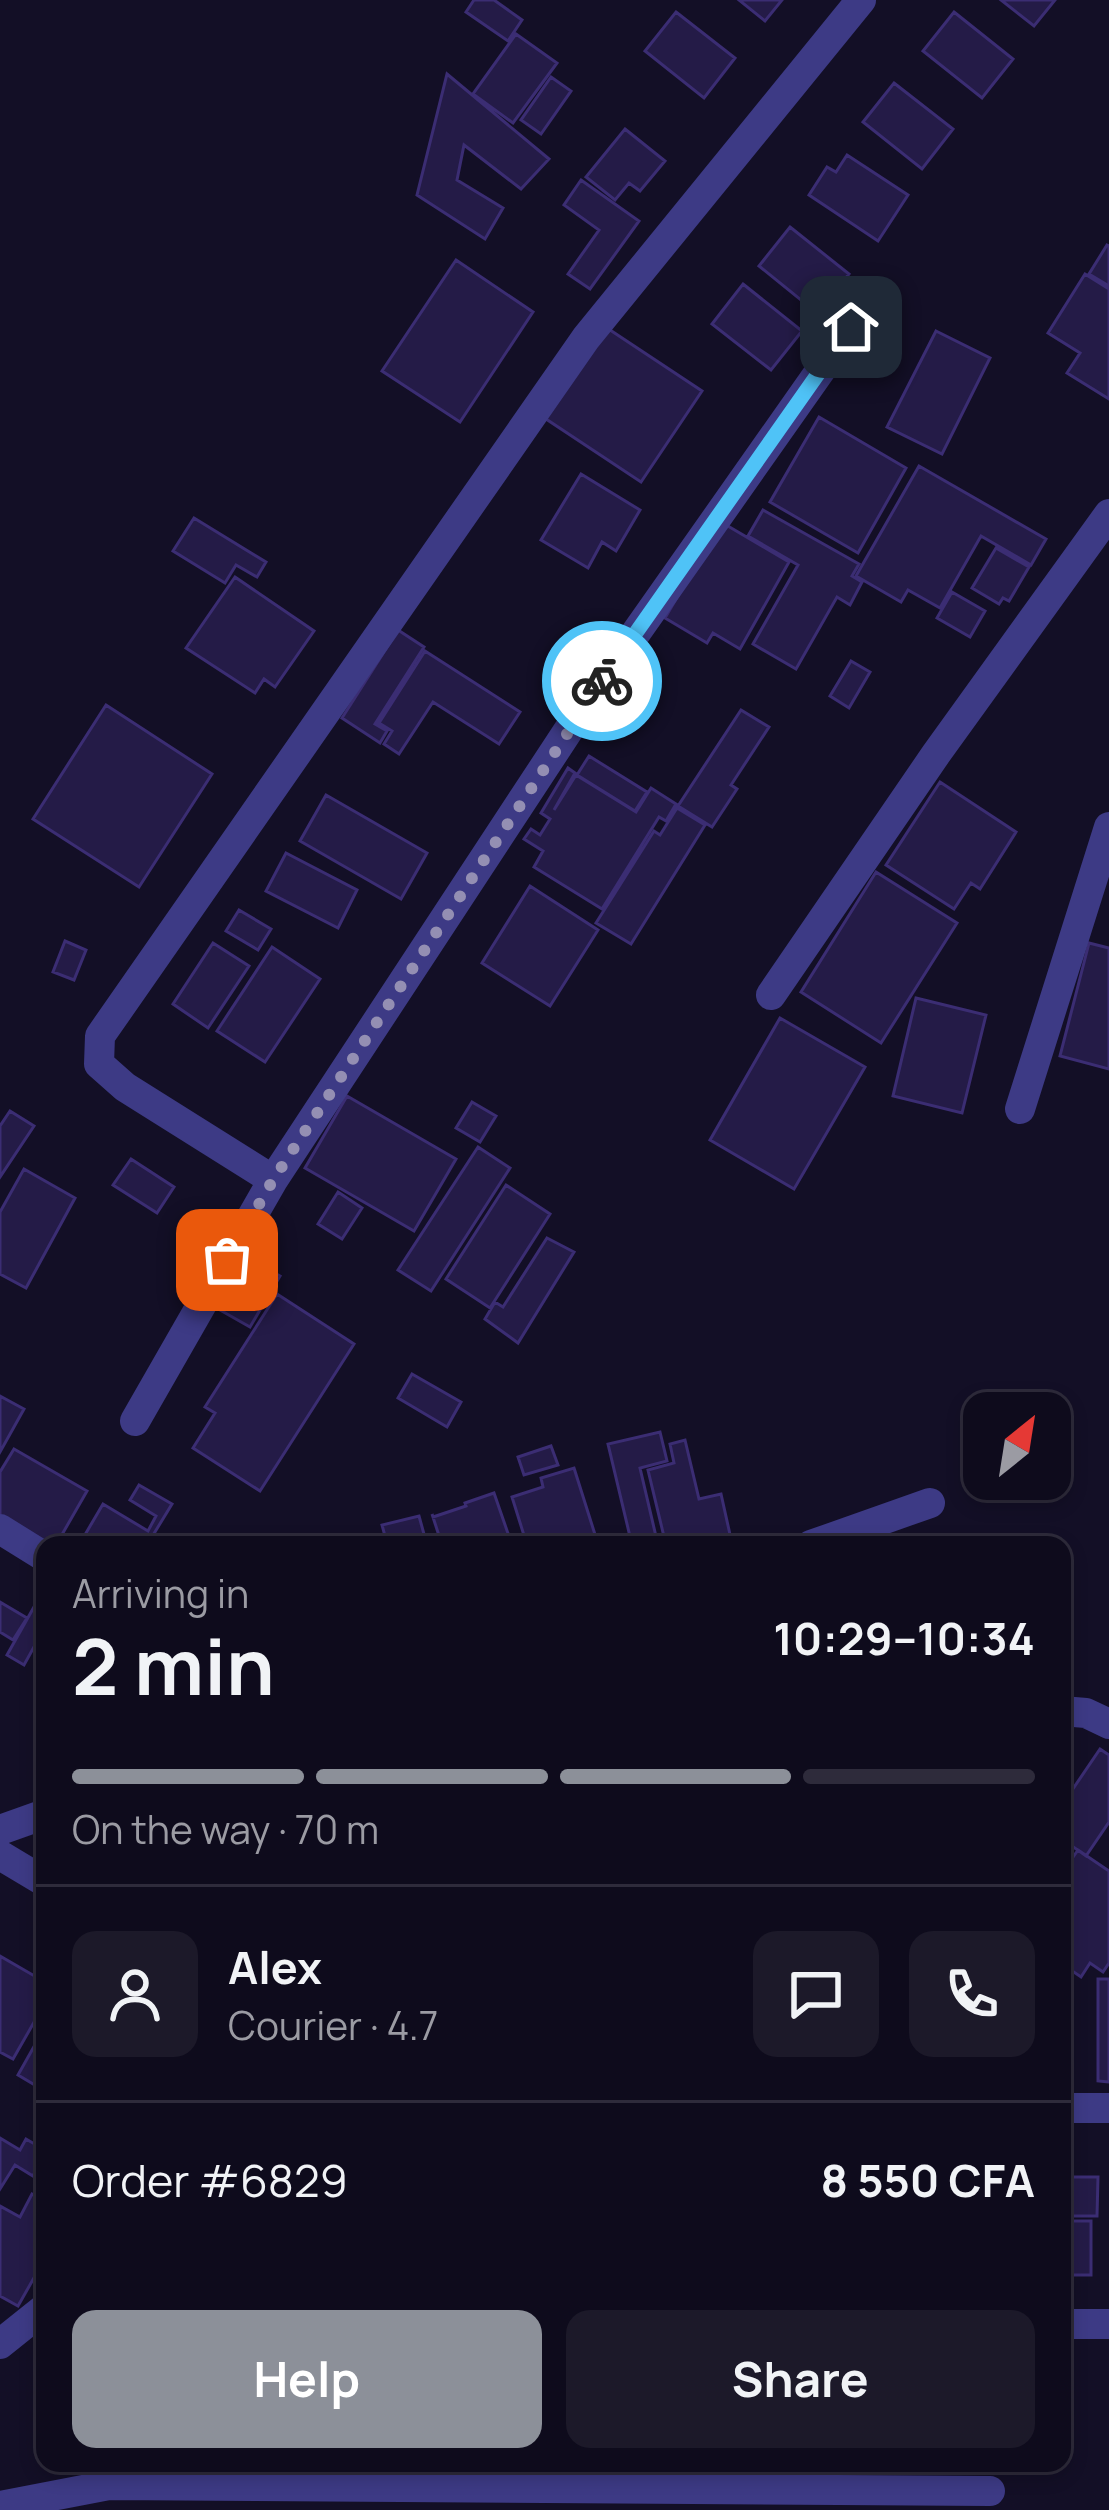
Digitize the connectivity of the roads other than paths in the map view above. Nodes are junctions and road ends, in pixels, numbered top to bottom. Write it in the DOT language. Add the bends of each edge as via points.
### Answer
graph roads {
  1 [pos="861,0"];
  2 [pos="851,327"];
  3 [pos="1109,514"];
  4 [pos="1109,827"];
  5 [pos="772,995"];
  6 [pos="1021,1109"];
  7 [pos="273,1180"];
  8 [pos="135,1421"];
  9 [pos="929,1503"];
  10 [pos="0,1529"];
  11 [pos="836,1536"];
  12 [pos="36,1551"];
  13 [pos="1071,1712"];
  14 [pos="1109,1724"];
  15 [pos="36,1817"];
  16 [pos="0,1830"];
  17 [pos="0,1855"];
  18 [pos="36,1877"];
  19 [pos="1071,2108"];
  20 [pos="1109,2108"];
  21 [pos="36,2314"];
  22 [pos="1071,2324"];
  23 [pos="1109,2324"];
  24 [pos="3,2338"];
  25 [pos="990,2488"];
  26 [pos="0,2506"];
  1 -- 7 [label="street" via="586,338 100,1036 99,1064 125,1087"];
  2 -- 7 [label="street" via="583,708"];
  3 -- 5 [label="street"];
  4 -- 6 [label="street"];
  7 -- 8 [label="street"];
  9 -- 11 [label="street"];
  10 -- 12 [label="street"];
  13 -- 14 [label="street"];
  15 -- 16 [label="street"];
  17 -- 18 [label="street"];
  19 -- 20 [label="street"];
  21 -- 24 [label="street"];
  22 -- 23 [label="street"];
  25 -- 26 [label="street" via="109,2485"];
}
